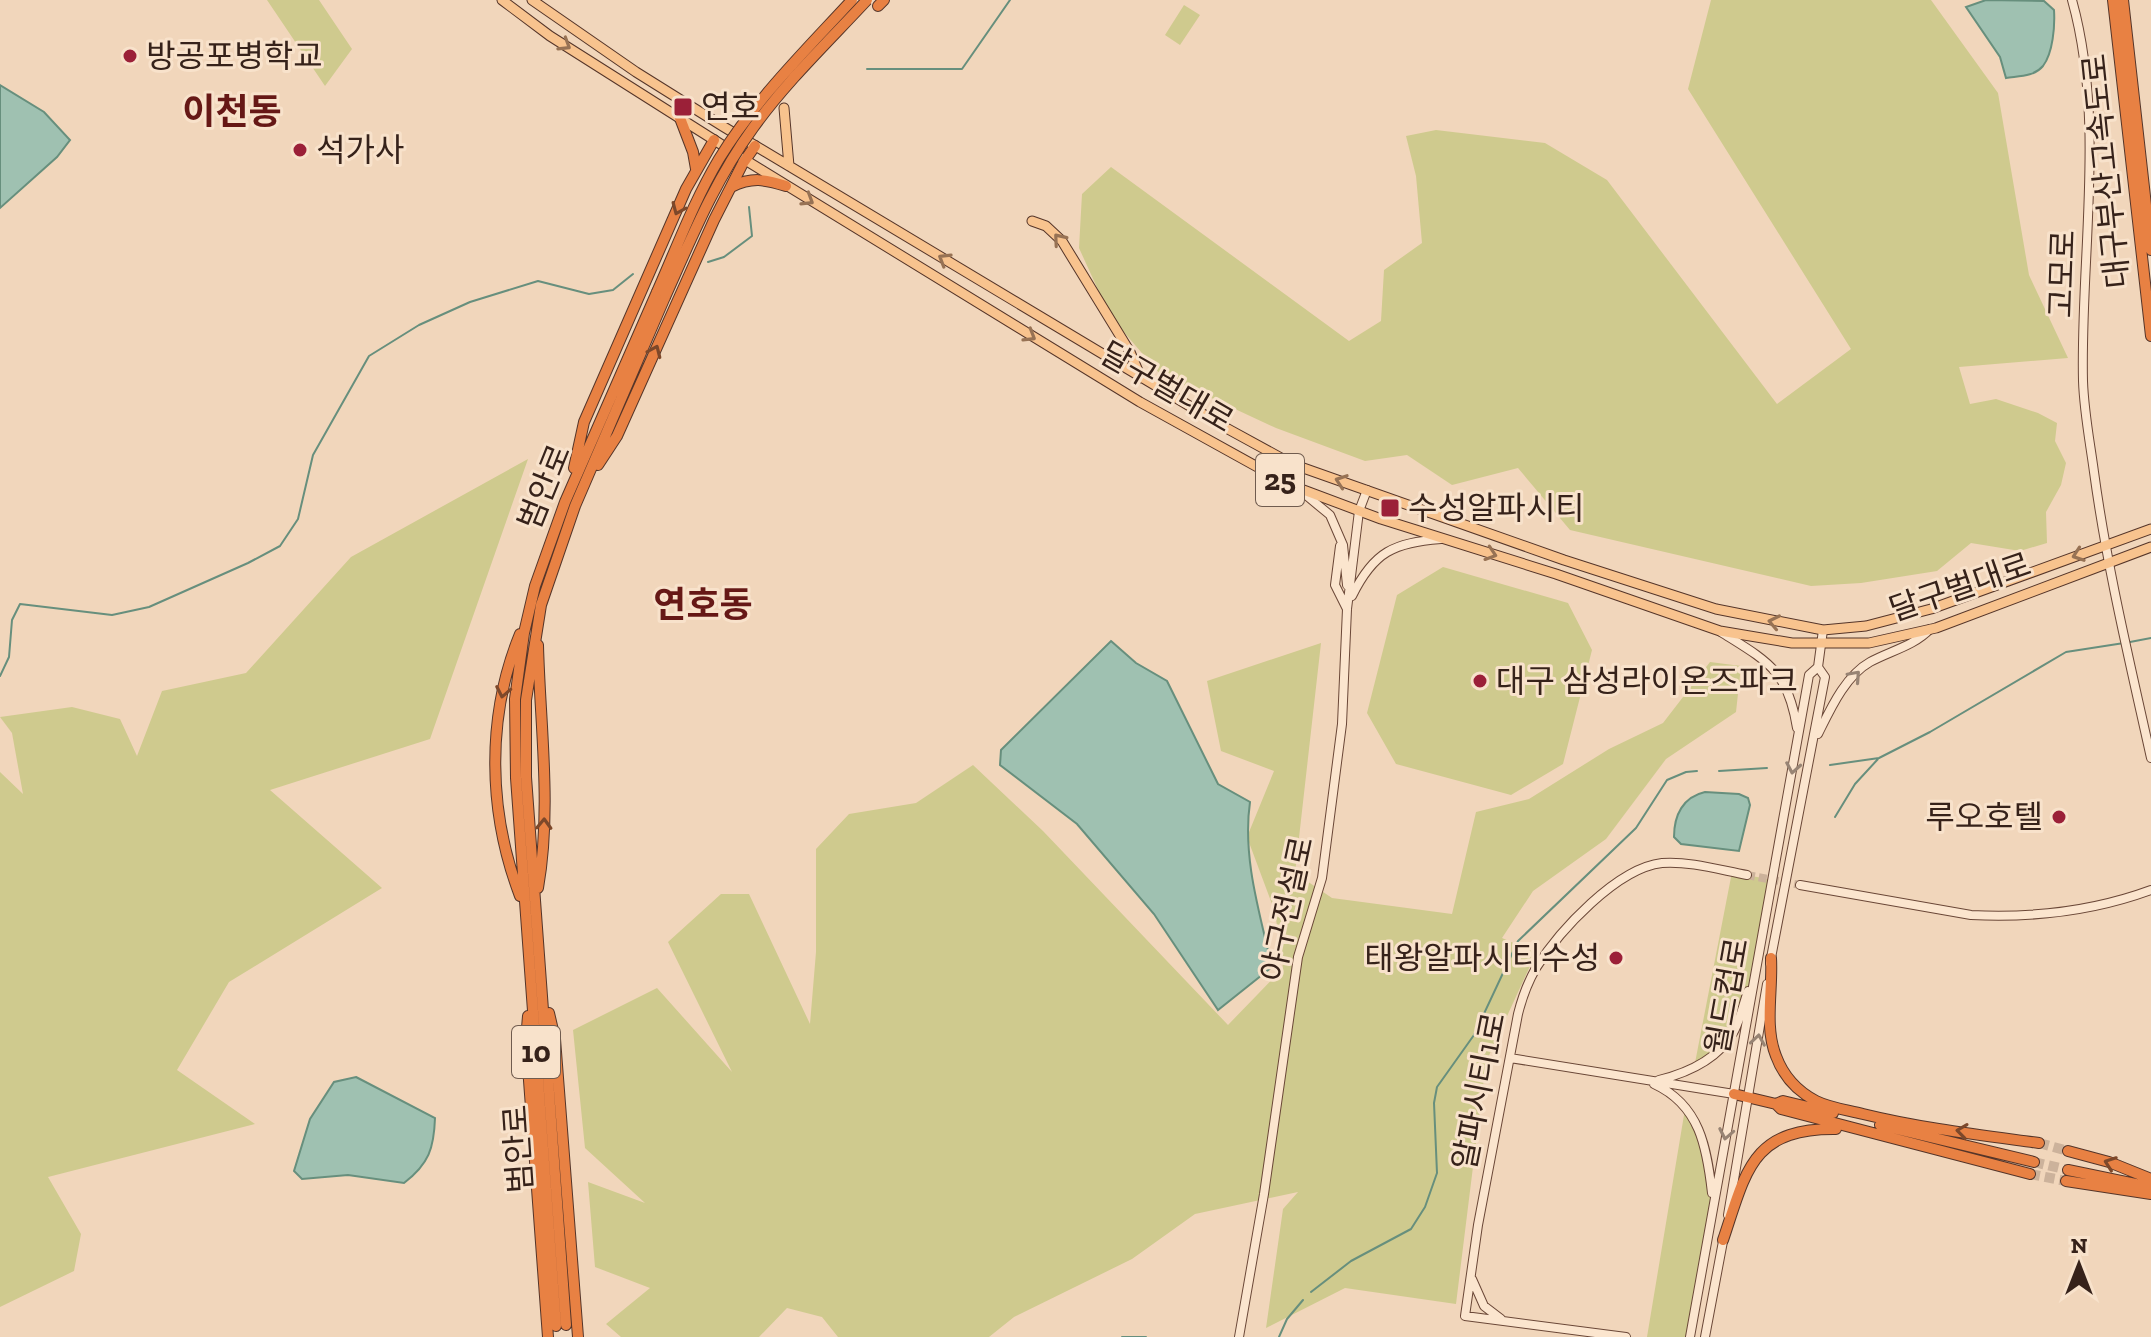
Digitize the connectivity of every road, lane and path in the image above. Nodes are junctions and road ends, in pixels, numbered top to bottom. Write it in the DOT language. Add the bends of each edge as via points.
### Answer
graph roads {
  1 [pos="502,0"];
  2 [pos="532,0"];
  3 [pos="852,0"];
  4 [pos="867,0"];
  5 [pos="2072,0"];
  6 [pos="2113,0"];
  7 [pos="2123,0"];
  8 [pos="784,108"];
  9 [pos="680,118"];
  10 [pos="714,140"];
  11 [pos="755,146"];
  12 [pos="745,160"];
  13 [pos="789,166"];
  14 [pos="696,172"];
  15 [pos="786,186"];
  16 [pos="729,188"];
  17 [pos="1032,221"];
  18 [pos="2151,250"];
  19 [pos="661,294"];
  20 [pos="2151,336"];
  21 [pos="1141,378"];
  22 [pos="1298,488"];
  23 [pos="1367,490"];
  24 [pos="575,492"];
  25 [pos="1359,511"];
  26 [pos="2151,529"];
  27 [pos="1445,539"];
  28 [pos="2151,547"];
  29 [pos="2105,548"];
  30 [pos="2108,563"];
  31 [pos="1348,606"];
  32 [pos="532,619"];
  33 [pos="1930,629"];
  34 [pos="1823,630"];
  35 [pos="1720,631"];
  36 [pos="1821,645"];
  37 [pos="1818,667"];
  38 [pos="1806,692"];
  39 [pos="1819,708"];
  40 [pos="1798,737"];
  41 [pos="1814,742"];
  42 [pos="2151,758"];
  43 [pos="1747,875"];
  44 [pos="1800,885"];
  45 [pos="2151,890"];
  46 [pos="530,905"];
  47 [pos="1771,958"];
  48 [pos="1756,968"];
  49 [pos="537,988"];
  50 [pos="1510,1058"];
  51 [pos="1646,1081"];
  52 [pos="1734,1094"];
  53 [pos="1747,1097"];
  54 [pos="1776,1104"];
  55 [pos="1853,1129"];
  56 [pos="2039,1143"];
  57 [pos="2068,1151"];
  58 [pos="2034,1162"];
  59 [pos="2030,1174"];
  60 [pos="2151,1179"];
  61 [pos="2151,1187"];
  62 [pos="2151,1194"];
  63 [pos="1713,1201"];
  64 [pos="1723,1240"];
  65 [pos="1471,1270"];
  66 [pos="1505,1321"];
  67 [pos="562,1333"];
  68 [pos="1239,1337"];
  69 [pos="1626,1337"];
  70 [pos="1690,1337"];
  71 [pos="1705,1337"];
  1 -- 9 [label="main road, 달구벌대로 / 25, one-way"];
  2 -- 11 [label="main road, 달구벌대로 / 25"];
  3 -- 19 [label="highway, 10, bridge" via="772,87 733,139 699,197"];
  4 -- 19 [label="highway, 10, bridge" via="752,129"];
  5 -- 29 [label="main road, 고모로" via="2084,64 2088,138 2083,384"];
  6 -- 20 [label="highway, 대구부산고속도로"];
  7 -- 18 [label="highway, 대구부산고속도로"];
  8 -- 13 [label="main road"];
  9 -- 10 [label="main road, 달구벌대로 / 25"];
  9 -- 14 [label="highway"];
  10 -- 12 [label="main road, 달구벌대로 / 25"];
  10 -- 14 [label="highway"];
  11 -- 12 [label="highway"];
  11 -- 13 [label="main road, 달구벌대로 / 25"];
  12 -- 15 [label="main road, 달구벌대로 / 25"];
  12 -- 16 [label="highway"];
  21 -- 13 [label="main road, 달구벌대로 / 25, one-way"];
  14 -- 24 [label="highway, one-way" via="584,422"];
  15 -- 16 [label="highway" via="760,178"];
  15 -- 22 [label="main road, 달구벌대로 / 25, one-way" via="1140,402"];
  24 -- 16 [label="highway, one-way" via="617,436"];
  21 -- 17 [label="main road, one-way" via="1062,241"];
  19 -- 24 [label="highway, 범안로 / 10"];
  23 -- 21 [label="main road, 달구벌대로 / 25, one-way" via="1292,464"];
  22 -- 25 [label="main road, 달구벌대로 / 25"];
  22 -- 31 [label="main road" via="1330,515 1341,537"];
  23 -- 25 [label="main road, 야구전설로"];
  34 -- 23 [label="main road, 달구벌대로 / 25, one-way" via="1716,609"];
  24 -- 32 [label="highway, 범안로 / 10" via="548,547"];
  25 -- 27 [label="main road, 달구벌대로 / 25"];
  25 -- 31 [label="main road, 야구전설로"];
  26 -- 29 [label="main road, 달구벌대로 / 25"];
  27 -- 31 [label="main road" via="1384,552 1368,567"];
  27 -- 35 [label="main road, 달구벌대로 / 25, one-way"];
  28 -- 30 [label="main road, 달구벌대로 / 25"];
  29 -- 30 [label="main road"];
  29 -- 34 [label="main road, 달구벌대로 / 25, one-way" via="1931,609 1866,626"];
  30 -- 33 [label="main road, 달구벌대로 / 25"];
  30 -- 42 [label="main road"];
  31 -- 68 [label="main road, 야구전설로" via="1342,724 1322,876 1298,957"];
  32 -- 46 [label="highway, 범안로 / 10" via="515,699"];
  46 -- 32 [label="highway, one-way" via="543,860 545,792"];
  32 -- 46 [label="highway, one-way" via="510,658 494,768 510,869"];
  33 -- 36 [label="main road, 달구벌대로 / 25" via="1869,643"];
  41 -- 33 [label="main road, one-way" via="1859,670 1920,641"];
  34 -- 36 [label="main road, 월드컵로"];
  35 -- 36 [label="main road, 달구벌대로 / 25"];
  35 -- 40 [label="main road" via="1775,669 1790,693"];
  36 -- 37 [label="main road, 월드컵로"];
  37 -- 38 [label="main road, 월드컵로" via="1809,675"];
  37 -- 39 [label="main road, 월드컵로" via="1825,677"];
  38 -- 39 [label="main road" via="1813,689"];
  38 -- 40 [label="main road, 월드컵로"];
  39 -- 41 [label="main road, 월드컵로"];
  40 -- 48 [label="main road, 월드컵로, one-way"];
  41 -- 47 [label="main road, 월드컵로"];
  43 -- 50 [label="main road, 알파시티1로" via="1661,863 1627,876 1568,927 1537,968 1521,1003"];
  44 -- 45 [label="main road" via="1998,917 2078,909"];
  46 -- 49 [label="highway, 범안로 / 10"];
  53 -- 47 [label="main road, 월드컵로, one-way"];
  56 -- 47 [label="highway, one-way" via="1884,1119 1807,1096 1785,1075 1773,1048"];
  48 -- 51 [label="main road" via="1733,1033 1720,1049 1686,1072"];
  48 -- 52 [label="main road, 월드컵로"];
  49 -- 67 [label="highway, 범안로 / 10"];
  49 -- 67 [label="highway" via="555,1039"];
  50 -- 51 [label="main road"];
  50 -- 65 [label="main road, 알파시티1로"];
  51 -- 52 [label="main road"];
  51 -- 63 [label="main road" via="1678,1101 1700,1130"];
  52 -- 53 [label="highway"];
  52 -- 63 [label="main road, 월드컵로, one-way"];
  53 -- 54 [label="highway"];
  53 -- 64 [label="main road, 월드컵로"];
  54 -- 55 [label="highway"];
  54 -- 58 [label="highway" via="1783,1101"];
  55 -- 59 [label="highway"];
  55 -- 64 [label="highway" via="1796,1132 1765,1149 1745,1175"];
  60 -- 57 [label="highway, one-way"];
  61 -- 62 [label="highway" via="2067,1175"];
  63 -- 70 [label="main road, 월드컵로"];
  64 -- 71 [label="main road, 월드컵로"];
  65 -- 66 [label="main road" via="1484,1306"];
  65 -- 66 [label="main road, 알파시티1로" via="1465,1316"];
  66 -- 69 [label="main road, 알파시티1로"];
}
